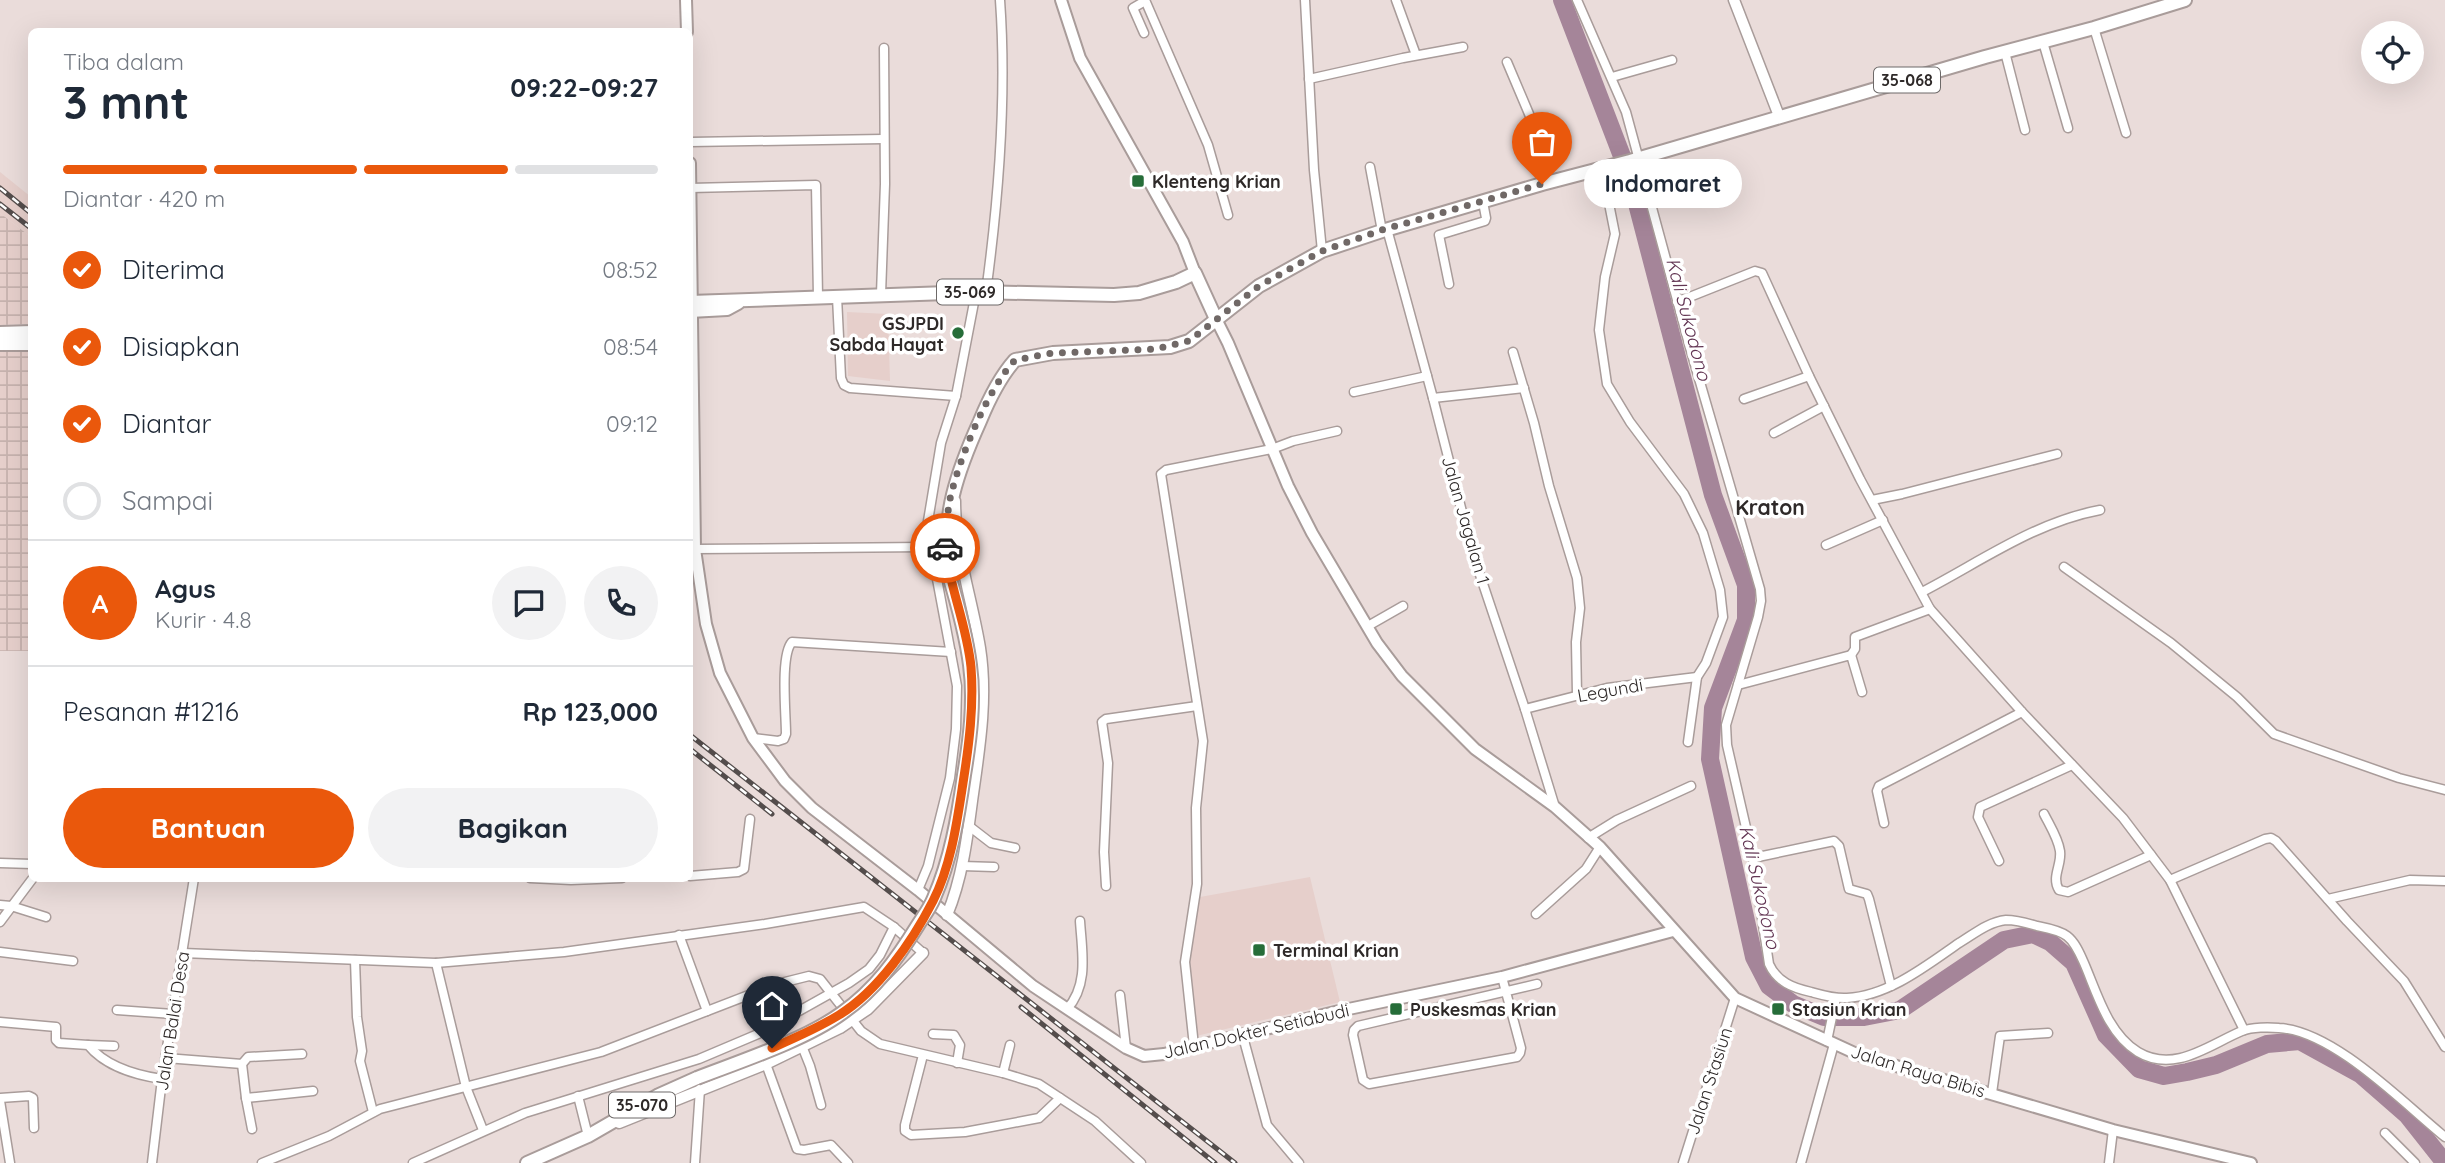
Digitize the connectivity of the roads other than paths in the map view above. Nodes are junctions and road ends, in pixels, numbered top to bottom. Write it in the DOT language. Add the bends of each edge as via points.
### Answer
graph roads {
  1 [pos="686,0"];
  2 [pos="1000,0"];
  3 [pos="1061,0"];
  4 [pos="1305,0"];
  5 [pos="1396,0"];
  6 [pos="1577,0"];
  7 [pos="1734,0"];
  8 [pos="2185,0"];
  9 [pos="1142,2"];
  10 [pos="687,28"];
  11 [pos="2094,28"];
  12 [pos="1144,33"];
  13 [pos="2043,41"];
  14 [pos="1463,47"];
  15 [pos="884,48"];
  16 [pos="2005,51"];
  17 [pos="1416,55"];
  18 [pos="1672,60"];
  19 [pos="1507,62"];
  20 [pos="1612,77"];
  21 [pos="1309,79"];
  22 [pos="1779,116"];
  23 [pos="2068,128"];
  24 [pos="2025,130"];
  25 [pos="2126,133"];
  26 [pos="883,139"];
  27 [pos="693,142"];
  28 [pos="1634,159"];
  29 [pos="1370,167"];
  30 [pos="1605,167"];
  31 [pos="1542,184"];
  32 [pos="693,188"];
  33 [pos="1483,202"];
  34 [pos="1228,215"];
  35 [pos="1384,230"];
  36 [pos="1322,251"];
  37 [pos="1195,273"];
  38 [pos="1449,284"];
  39 [pos="981,292"];
  40 [pos="881,294"];
  41 [pos="818,297"];
  42 [pos="837,297"];
  43 [pos="1677,302"];
  44 [pos="693,306"];
  45 [pos="1216,319"];
  46 [pos="28,332"];
  47 [pos="0,333"];
  48 [pos="0,344"];
  49 [pos="28,344"];
  50 [pos="1513,352"];
  51 [pos="1427,376"];
  52 [pos="1809,376"];
  53 [pos="1524,388"];
  54 [pos="1354,392"];
  55 [pos="956,396"];
  56 [pos="1433,398"];
  57 [pos="1744,399"];
  58 [pos="1824,406"];
  59 [pos="1337,431"];
  60 [pos="1774,433"];
  61 [pos="1272,449"];
  62 [pos="2057,454"];
  63 [pos="963,460"];
  64 [pos="1872,499"];
  65 [pos="693,510"];
  66 [pos="2100,510"];
  67 [pos="1883,520"];
  68 [pos="1826,545"];
  69 [pos="926,547"];
  70 [pos="695,549"];
  71 [pos="2064,567"];
  72 [pos="1922,592"];
  73 [pos="1404,606"];
  74 [pos="1930,609"];
  75 [pos="1368,626"];
  76 [pos="951,652"];
  77 [pos="1851,654"];
  78 [pos="1697,677"];
  79 [pos="1738,685"];
  80 [pos="1862,692"];
  81 [pos="1577,694"];
  82 [pos="1198,706"];
  83 [pos="1525,709"];
  84 [pos="2022,712"];
  85 [pos="962,730"];
  86 [pos="982,732"];
  87 [pos="753,738"];
  88 [pos="1688,742"];
  89 [pos="2072,765"];
  90 [pos="1690,786"];
  91 [pos="2445,790"];
  92 [pos="1555,807"];
  93 [pos="2043,814"];
  94 [pos="750,819"];
  95 [pos="1884,822"];
  96 [pos="969,827"];
  97 [pos="1588,838"];
  98 [pos="1600,847"];
  99 [pos="1015,848"];
  100 [pos="2151,855"];
  101 [pos="1753,858"];
  102 [pos="1998,861"];
  103 [pos="0,863"];
  104 [pos="28,864"];
  105 [pos="962,866"];
  106 [pos="994,867"];
  107 [pos="693,876"];
  108 [pos="2170,880"];
  109 [pos="2445,881"];
  110 [pos="30,882"];
  111 [pos="193,882"];
  112 [pos="1106,886"];
  113 [pos="919,892"];
  114 [pos="2328,899"];
  115 [pos="0,905"];
  116 [pos="11,906"];
  117 [pos="942,911"];
  118 [pos="1536,914"];
  119 [pos="46,917"];
  120 [pos="1080,921"];
  121 [pos="0,922"];
  122 [pos="896,929"];
  123 [pos="1673,931"];
  124 [pos="679,934"];
  125 [pos="0,952"];
  126 [pos="923,953"];
  127 [pos="183,954"];
  128 [pos="355,960"];
  129 [pos="73,961"];
  130 [pos="436,963"];
  131 [pos="1502,977"];
  132 [pos="1537,984"];
  133 [pos="1891,986"];
  134 [pos="1506,991"];
  135 [pos="831,993"];
  136 [pos="1120,995"];
  137 [pos="1735,998"];
  138 [pos="1836,1000"];
  139 [pos="1067,1009"];
  140 [pos="117,1010"];
  141 [pos="707,1011"];
  142 [pos="173,1014"];
  143 [pos="849,1017"];
  144 [pos="0,1022"];
  145 [pos="2244,1030"];
  146 [pos="1242,1033"];
  147 [pos="2048,1033"];
  148 [pos="933,1034"];
  149 [pos="1830,1043"];
  150 [pos="88,1045"];
  151 [pos="1010,1045"];
  152 [pos="114,1046"];
  153 [pos="802,1046"];
  154 [pos="1194,1046"];
  155 [pos="2445,1047"];
  156 [pos="1126,1048"];
  157 [pos="302,1054"];
  158 [pos="923,1055"];
  159 [pos="166,1058"];
  160 [pos="957,1063"];
  161 [pos="242,1064"];
  162 [pos="766,1064"];
  163 [pos="1003,1073"];
  164 [pos="162,1080"];
  165 [pos="699,1084"];
  166 [pos="466,1087"];
  167 [pos="313,1091"];
  168 [pos="1992,1093"];
  169 [pos="246,1098"];
  170 [pos="1060,1098"];
  171 [pos="0,1099"];
  172 [pos="578,1099"];
  173 [pos="821,1105"];
  174 [pos="373,1112"];
  175 [pos="3,1124"];
  176 [pos="34,1128"];
  177 [pos="252,1129"];
  178 [pos="483,1130"];
  179 [pos="2113,1130"];
  180 [pos="2385,1133"];
  181 [pos="588,1134"];
  182 [pos="2445,1137"];
  183 [pos="10,1163"];
  184 [pos="152,1163"];
  185 [pos="262,1163"];
  186 [pos="413,1163"];
  187 [pos="527,1163"];
  188 [pos="695,1163"];
  189 [pos="848,1163"];
  190 [pos="1141,1163"];
  191 [pos="1299,1163"];
  192 [pos="1683,1163"];
  193 [pos="1801,1163"];
  194 [pos="2109,1163"];
  195 [pos="2251,1163"];
  196 [pos="2415,1163"];
  1 -- 10 [label="main road"];
  2 -- 39 [label="street" via="998,203"];
  3 -- 37 [label="main road" via="1080,58"];
  4 -- 21 [label="street"];
  5 -- 17 [label="street"];
  6 -- 20 [label="street"];
  7 -- 22 [label="street"];
  8 -- 11 [label="main road, 35-068"];
  9 -- 12 [label="street" via="1133,8"];
  9 -- 34 [label="street" via="1208,145"];
  11 -- 13 [label="main road, 35-068"];
  11 -- 25 [label="street"];
  13 -- 16 [label="main road, 35-068"];
  13 -- 23 [label="street"];
  14 -- 17 [label="street"];
  15 -- 26 [label="street"];
  16 -- 22 [label="main road, 35-068"];
  16 -- 24 [label="street"];
  17 -- 21 [label="street"];
  18 -- 20 [label="street"];
  19 -- 31 [label="street" via="1532,121"];
  20 -- 28 [label="street" via="1626,112"];
  21 -- 36 [label="street"];
  22 -- 28 [label="main road, 35-068"];
  26 -- 27 [label="street"];
  26 -- 40 [label="street"];
  28 -- 30 [label="main road, 35-068"];
  28 -- 43 [label="street"];
  29 -- 35 [label="street, Jalan Jagalan 1"];
  30 -- 31 [label="main road, 35-068"];
  30 -- 78 [label="street" via="1615,234 1599,322 1607,384 1684,494 1703,533 1720,590 1723,617"];
  31 -- 33 [label="main road, 35-068"];
  32 -- 41 [label="street" via="815,184"];
  33 -- 35 [label="main road, 35-068"];
  33 -- 38 [label="street" via="1485,221 1439,235"];
  35 -- 36 [label="main road, 35-068"];
  35 -- 51 [label="street, Jalan Jagalan 1"];
  36 -- 45 [label="main road, 35-068" via="1278,274"];
  37 -- 39 [label="main road, 35-069" via="1139,293"];
  37 -- 45 [label="main road"];
  39 -- 40 [label="main road, 35-069"];
  39 -- 55 [label="street"];
  40 -- 42 [label="main road, 35-069"];
  41 -- 42 [label="main road, 35-069"];
  41 -- 44 [label="main road, 35-069" via="742,301 727,309"];
  42 -- 55 [label="street" via="844,384"];
  43 -- 52 [label="street" via="1760,271"];
  43 -- 79 [label="street" via="1760,589 1758,617"];
  45 -- 61 [label="main road, Jalan Raya Bibis"];
  45 -- 63 [label="main road, 35-070" via="1189,341 1165,348 1053,353 1015,360 995,387"];
  46 -- 47 [label="main road"];
  48 -- 49 [label="main road"];
  50 -- 53 [label="street"];
  51 -- 54 [label="street"];
  51 -- 56 [label="street, Jalan Jagalan 1"];
  52 -- 57 [label="street"];
  52 -- 58 [label="street"];
  53 -- 56 [label="street"];
  53 -- 81 [label="street" via="1577,578"];
  55 -- 69 [label="street" via="942,443"];
  56 -- 83 [label="street, Jalan Jagalan 1" via="1472,551"];
  58 -- 60 [label="street"];
  58 -- 64 [label="street"];
  59 -- 61 [label="street"];
  61 -- 75 [label="main road, Jalan Raya Bibis" via="1312,533"];
  61 -- 82 [label="street" via="1161,474"];
  62 -- 64 [label="street"];
  63 -- 86 [label="street" via="956,521 980,650"];
  63 -- 165 [label="main road, 35-070, bridge" via="950,498 945,547 971,666 972,718 957,821 933,901 896,960 841,1014"];
  64 -- 67 [label="street"];
  65 -- 70 [label="main road, Jalan Dokter Setiabudi"];
  66 -- 72 [label="street" via="2027,534"];
  67 -- 68 [label="street"];
  67 -- 72 [label="street"];
  69 -- 70 [label="street"];
  69 -- 76 [label="street"];
  70 -- 87 [label="main road, Jalan Dokter Setiabudi" via="706,624 720,673"];
  71 -- 91 [label="street" via="2171,643 2274,734"];
  72 -- 74 [label="street"];
  73 -- 75 [label="street"];
  74 -- 77 [label="street" via="1854,637"];
  74 -- 84 [label="street"];
  75 -- 92 [label="main road, Jalan Raya Bibis" via="1402,676 1449,724 1475,749"];
  76 -- 85 [label="street"];
  76 -- 87 [label="street" via="792,642 786,658 784,739"];
  77 -- 79 [label="street"];
  77 -- 80 [label="street"];
  78 -- 81 [label="street, Legundi"];
  78 -- 88 [label="street"];
  79 -- 101 [label="street" via="1726,725 1727,745"];
  81 -- 83 [label="street, Legundi"];
  82 -- 112 [label="street" via="1102,722 1108,763"];
  82 -- 154 [label="street" via="1203,741 1196,808 1197,884 1185,962"];
  83 -- 92 [label="street, Jalan Jagalan 1"];
  84 -- 89 [label="street"];
  84 -- 95 [label="street" via="1879,786"];
  85 -- 86 [label="street"];
  85 -- 113 [label="street"];
  86 -- 96 [label="street"];
  87 -- 113 [label="main road, Jalan Dokter Setiabudi" via="811,808"];
  89 -- 100 [label="street"];
  89 -- 102 [label="street" via="1980,807 1978,817"];
  90 -- 97 [label="street"];
  92 -- 97 [label="main road, Jalan Raya Bibis"];
  93 -- 100 [label="street" via="2061,854 2055,881 2059,890 2068,892"];
  94 -- 107 [label="street" via="744,869"];
  96 -- 99 [label="street" via="991,843"];
  96 -- 105 [label="street"];
  97 -- 98 [label="main road, Jalan Raya Bibis"];
  98 -- 118 [label="street" via="1586,869"];
  98 -- 123 [label="main road, Jalan Raya Bibis"];
  100 -- 108 [label="street"];
  101 -- 133 [label="street" via="1834,841 1849,889 1867,894 1869,899"];
  101 -- 138 [label="street" via="1773,974 1797,989"];
  103 -- 104 [label="street"];
  105 -- 106 [label="street"];
  105 -- 117 [label="street" via="954,898"];
  108 -- 114 [label="street" via="2271,838"];
  108 -- 145 [label="street"];
  109 -- 114 [label="street" via="2410,880"];
  110 -- 116 [label="street"];
  111 -- 127 [label="street, Jalan Balai Desa"];
  113 -- 117 [label="main road, Jalan Dokter Setiabudi"];
  114 -- 155 [label="street" via="2404,981"];
  115 -- 116 [label="street"];
  116 -- 119 [label="street"];
  116 -- 121 [label="street"];
  117 -- 139 [label="main road, Jalan Dokter Setiabudi"];
  120 -- 139 [label="street" via="1084,967 1077,998"];
  122 -- 124 [label="street" via="864,907"];
  122 -- 126 [label="street"];
  122 -- 135 [label="street" via="869,969"];
  123 -- 131 [label="main road, Jalan Dokter Setiabudi"];
  123 -- 137 [label="main road, Jalan Raya Bibis"];
  124 -- 130 [label="street"];
  124 -- 141 [label="street"];
  125 -- 129 [label="street"];
  126 -- 143 [label="street" via="868,1009"];
  127 -- 128 [label="street"];
  127 -- 142 [label="street, Jalan Balai Desa"];
  128 -- 130 [label="street"];
  128 -- 174 [label="street" via="359,1061"];
  130 -- 166 [label="street"];
  131 -- 134 [label="street"];
  131 -- 146 [label="main road, Jalan Dokter Setiabudi"];
  132 -- 134 [label="street"];
  133 -- 138 [label="street" via="1874,994"];
  133 -- 145 [label="street" via="1983,927 2018,921 2067,936 2113,1026 2143,1054 2171,1059 2195,1055"];
  134 -- 134 [label="street" via="1358,1026 1353,1035 1363,1080 1369,1084 1517,1057 1521,1048"];
  135 -- 141 [label="street" via="820,979 808,976"];
  135 -- 143 [label="street, bridge"];
  135 -- 172 [label="street" via="758,1034 699,1059"];
  136 -- 156 [label="street"];
  137 -- 149 [label="main road, Jalan Raya Bibis"];
  137 -- 192 [label="street, Jalan Stasiun"];
  138 -- 149 [label="street"];
  139 -- 156 [label="main road, Jalan Dokter Setiabudi"];
  140 -- 142 [label="street"];
  141 -- 166 [label="street" via="601,1052"];
  142 -- 159 [label="street, Jalan Balai Desa"];
  143 -- 153 [label="street"];
  143 -- 158 [label="street" via="880,1044"];
  144 -- 150 [label="street" via="56,1027 59,1043"];
  145 -- 182 [label="street" via="2288,1030 2331,1046"];
  146 -- 154 [label="main road, Jalan Dokter Setiabudi"];
  146 -- 191 [label="street" via="1267,1125"];
  147 -- 168 [label="street" via="2000,1035"];
  148 -- 160 [label="street" via="954,1035 960,1045"];
  149 -- 168 [label="main road, Jalan Raya Bibis"];
  149 -- 193 [label="street"];
  150 -- 152 [label="street"];
  150 -- 164 [label="street" via="111,1063"];
  151 -- 163 [label="street"];
  153 -- 162 [label="street"];
  153 -- 173 [label="street"];
  154 -- 156 [label="main road, Jalan Dokter Setiabudi" via="1144,1056"];
  157 -- 161 [label="street" via="248,1057"];
  158 -- 160 [label="street"];
  158 -- 170 [label="street" via="905,1125 911,1135 965,1132 1039,1118"];
  159 -- 161 [label="street"];
  159 -- 164 [label="street, Jalan Balai Desa"];
  160 -- 163 [label="street"];
  161 -- 169 [label="street"];
  162 -- 165 [label="street"];
  162 -- 189 [label="street" via="797,1149 831,1145"];
  163 -- 170 [label="street" via="1039,1084"];
  164 -- 184 [label="street, Jalan Balai Desa"];
  165 -- 181 [label="main road, 35-070" via="659,1095"];
  165 -- 188 [label="street"];
  166 -- 174 [label="street"];
  166 -- 178 [label="street"];
  167 -- 169 [label="street"];
  168 -- 179 [label="main road, Jalan Raya Bibis"];
  169 -- 177 [label="street"];
  170 -- 190 [label="street" via="1095,1121"];
  171 -- 175 [label="street"];
  171 -- 176 [label="street" via="33,1098"];
  172 -- 178 [label="street"];
  172 -- 181 [label="street"];
  174 -- 185 [label="street"];
  175 -- 183 [label="street"];
  178 -- 186 [label="street"];
  179 -- 194 [label="street"];
  179 -- 195 [label="main road, Jalan Raya Bibis"];
  180 -- 196 [label="street"];
  181 -- 187 [label="main road, 35-070"];
}
